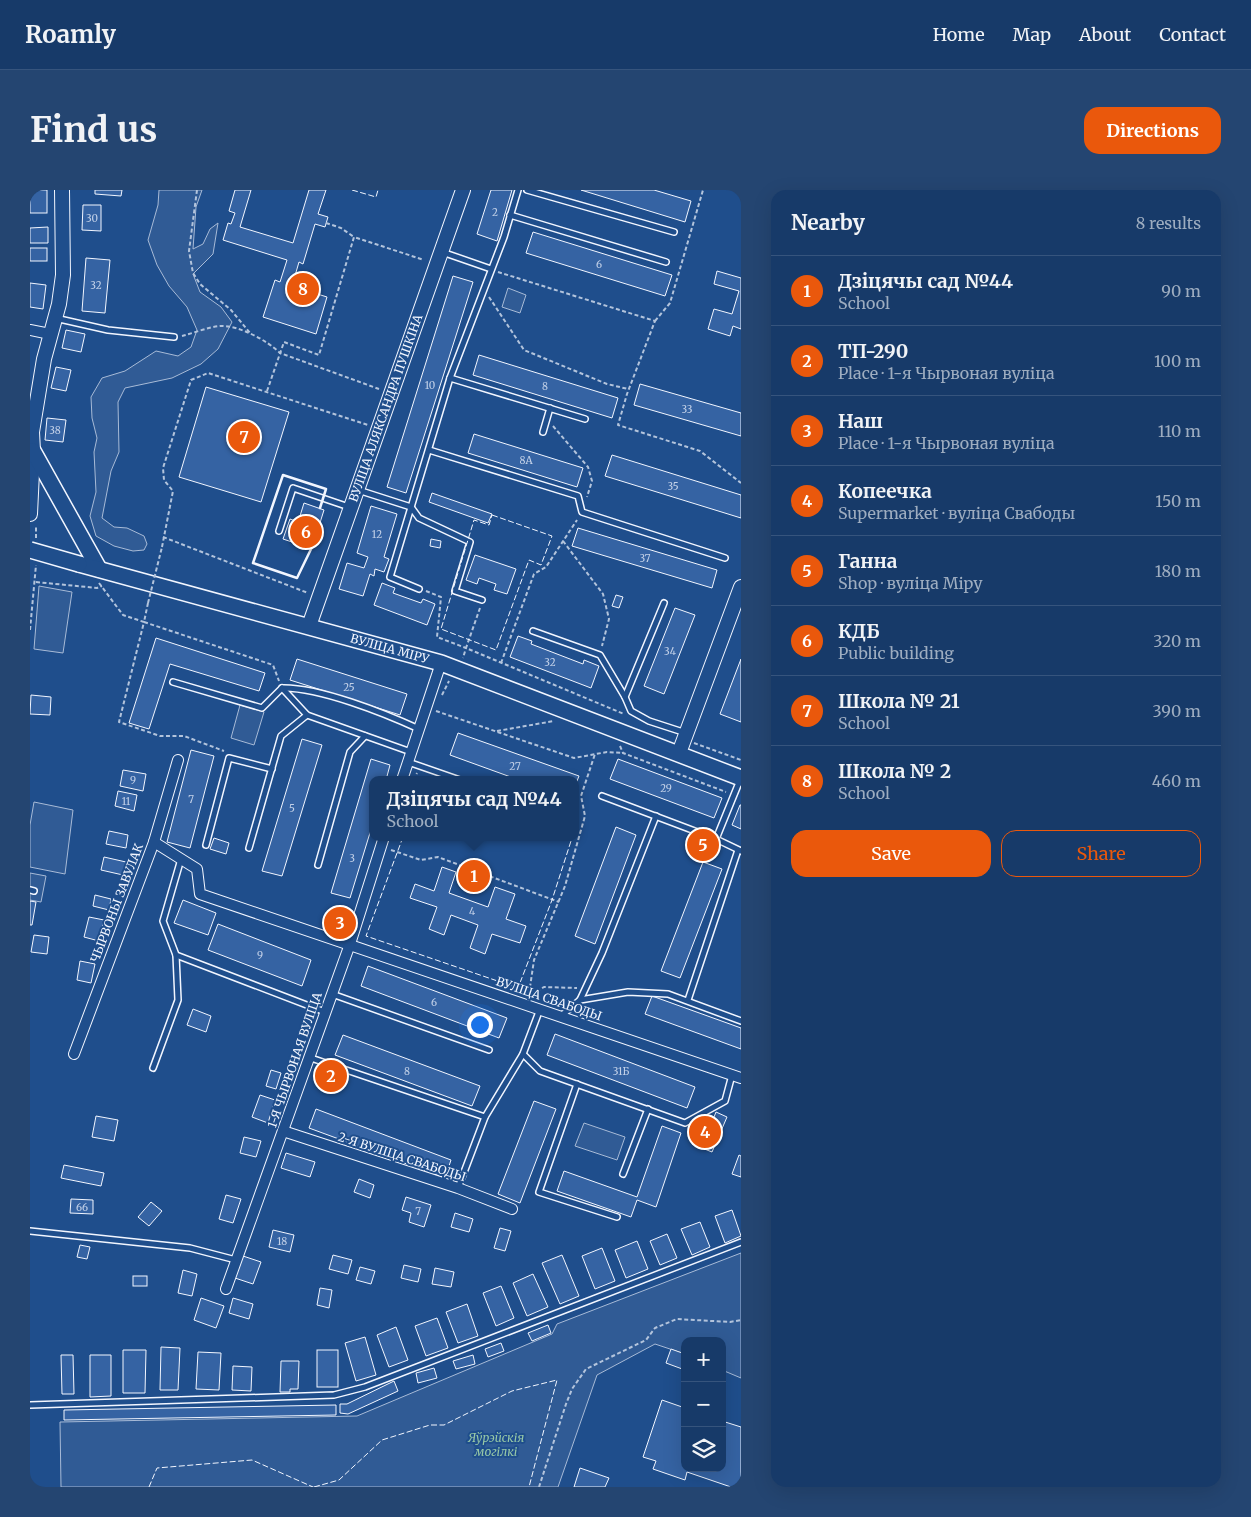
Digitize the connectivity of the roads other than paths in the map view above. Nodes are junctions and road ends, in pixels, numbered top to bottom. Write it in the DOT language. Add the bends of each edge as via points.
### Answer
graph roads {
  1 [pos="62,190"];
  2 [pos="463,190"];
  3 [pos="518,190"];
  4 [pos="527,190"];
  5 [pos="510,215"];
  6 [pos="674,232"];
  7 [pos="442,252"];
  8 [pos="666,262"];
  9 [pos="490,269"];
  10 [pos="55,318"];
  11 [pos="30,330"];
  12 [pos="50,334"];
  13 [pos="174,337"];
  14 [pos="450,378"];
  15 [pos="550,408"];
  16 [pos="586,419"];
  17 [pos="542,432"];
  18 [pos="429,450"];
  19 [pos="33,451"];
  20 [pos="358,490"];
  21 [pos="411,507"];
  22 [pos="351,508"];
  23 [pos="33,516"];
  24 [pos="279,530"];
  25 [pos="34,553"];
  26 [pos="725,558"];
  27 [pos="98,575"];
  28 [pos="419,589"];
  29 [pos="741,589"];
  30 [pos="482,600"];
  31 [pos="664,604"];
  32 [pos="309,626"];
  33 [pos="533,632"];
  34 [pos="441,663"];
  35 [pos="173,682"];
  36 [pos="282,688"];
  37 [pos="625,697"];
  38 [pos="306,715"];
  39 [pos="419,729"];
  40 [pos="365,736"];
  41 [pos="688,737"];
  42 [pos="679,753"];
  43 [pos="409,757"];
  44 [pos="178,760"];
  45 [pos="272,769"];
  46 [pos="403,776"];
  47 [pos="451,776"];
  48 [pos="741,778"];
  49 [pos="602,796"];
  50 [pos="656,816"];
  51 [pos="716,839"];
  52 [pos="383,841"];
  53 [pos="154,842"];
  54 [pos="206,845"];
  55 [pos="249,848"];
  56 [pos="740,851"];
  57 [pos="181,859"];
  58 [pos="318,866"];
  59 [pos="350,944"];
  60 [pos="176,955"];
  61 [pos="332,994"];
  62 [pos="580,1000"];
  63 [pos="688,1000"];
  64 [pos="541,1008"];
  65 [pos="325,1012"];
  66 [pos="560,1016"];
  67 [pos="741,1021"];
  68 [pos="489,1050"];
  69 [pos="74,1054"];
  70 [pos="523,1054"];
  71 [pos="308,1057"];
  72 [pos="153,1068"];
  73 [pos="737,1076"];
  74 [pos="577,1084"];
  75 [pos="648,1109"];
  76 [pos="485,1117"];
  77 [pos="283,1132"];
  78 [pos="623,1174"];
  79 [pos="458,1188"];
  80 [pos="512,1209"];
  81 [pos="617,1217"];
  82 [pos="30,1231"];
  83 [pos="741,1242"];
  84 [pos="236,1260"];
  85 [pos="226,1288"];
  86 [pos="30,1405"];
  1 -- 10 [label="street" via="62,275"];
  2 -- 7 [label="street, ВУЛІЦА АЛЯКСАНДРА ПУШКІНА"];
  3 -- 5 [label="lane"];
  4 -- 6 [label="lane"];
  5 -- 8 [label="lane"];
  5 -- 9 [label="lane"];
  7 -- 9 [label="lane"];
  7 -- 20 [label="street, ВУЛІЦА АЛЯКСАНДРА ПУШКІНА"];
  9 -- 14 [label="lane"];
  10 -- 12 [label="street"];
  10 -- 13 [label="lane" via="108,330"];
  11 -- 12 [label="street"];
  12 -- 19 [label="street" via="32,432"];
  14 -- 15 [label="lane"];
  14 -- 18 [label="lane"];
  15 -- 16 [label="lane"];
  15 -- 17 [label="lane"];
  18 -- 21 [label="lane"];
  18 -- 26 [label="lane" via="578,496 582,512"];
  19 -- 23 [label="street"];
  19 -- 27 [label="main road"];
  20 -- 21 [label="lane"];
  20 -- 22 [label="street, ВУЛІЦА АЛЯКСАНДРА ПУШКІНА"];
  21 -- 28 [label="lane" via="390,577"];
  21 -- 30 [label="lane" via="419,518 470,542 455,591"];
  22 -- 24 [label="lane" via="293,488"];
  22 -- 32 [label="street, ВУЛІЦА АЛЯКСАНДРА ПУШКІНА"];
  25 -- 27 [label="main road, ВУЛІЦА МІРУ, bridge" via="79,564"];
  27 -- 32 [label="main road, ВУЛІЦА МІРУ"];
  29 -- 41 [label="street"];
  31 -- 37 [label="lane"];
  32 -- 34 [label="main road, ВУЛІЦА МІРУ"];
  33 -- 37 [label="lane" via="600,655"];
  34 -- 39 [label="street"];
  34 -- 42 [label="main road, ВУЛІЦА МІРУ"];
  35 -- 36 [label="lane" via="262,708"];
  36 -- 38 [label="lane"];
  36 -- 39 [label="lane" via="298,688 388,715"];
  37 -- 41 [label="lane" via="631,711"];
  38 -- 40 [label="lane"];
  38 -- 45 [label="lane" via="281,736"];
  39 -- 43 [label="street"];
  40 -- 43 [label="lane"];
  40 -- 58 [label="lane" via="350,752"];
  41 -- 42 [label="street"];
  42 -- 48 [label="main road, ВУЛІЦА МІРУ"];
  43 -- 46 [label="street"];
  43 -- 47 [label="lane"];
  44 -- 53 [label="street, ЧЫРВОНЫ ЗАВУЛАК"];
  45 -- 54 [label="lane" via="229,758"];
  45 -- 55 [label="lane"];
  48 -- 51 [label="lane"];
  49 -- 50 [label="lane"];
  50 -- 51 [label="lane"];
  50 -- 62 [label="lane"];
  51 -- 56 [label="lane"];
  52 -- 59 [label="street, 1-Я ЧЫРВОНАЯ ВУЛІЦА"];
  53 -- 57 [label="street"];
  53 -- 69 [label="street, ЧЫРВОНЫ ЗАВУЛАК"];
  56 -- 63 [label="lane"];
  57 -- 59 [label="street, ВУЛІЦА СВАБОДЫ" via="197,869 200,894"];
  57 -- 60 [label="lane" via="162,921"];
  59 -- 61 [label="street, 1-Я ЧЫРВОНАЯ ВУЛІЦА"];
  59 -- 64 [label="street, ВУЛІЦА СВАБОДЫ"];
  60 -- 65 [label="lane"];
  60 -- 72 [label="lane" via="178,1000"];
  61 -- 65 [label="street, 1-Я ЧЫРВОНАЯ ВУЛІЦА"];
  61 -- 68 [label="lane"];
  62 -- 63 [label="lane" via="628,992 668,994"];
  62 -- 66 [label="lane"];
  63 -- 67 [label="lane"];
  64 -- 66 [label="street, ВУЛІЦА СВАБОДЫ"];
  64 -- 70 [label="lane"];
  65 -- 71 [label="street, 1-Я ЧЫРВОНАЯ ВУЛІЦА"];
  66 -- 73 [label="street, ВУЛІЦА СВАБОДЫ"];
  70 -- 74 [label="lane" via="540,1071"];
  70 -- 76 [label="lane"];
  71 -- 76 [label="lane"];
  71 -- 77 [label="street, 1-Я ЧЫРВОНАЯ ВУЛІЦА"];
  73 -- 75 [label="lane" via="724,1101 685,1123"];
  74 -- 75 [label="lane"];
  74 -- 81 [label="lane" via="539,1192"];
  75 -- 78 [label="lane"];
  76 -- 79 [label="lane"];
  77 -- 79 [label="street, 2-Я ВУЛІЦА СВАБОДЫ"];
  77 -- 84 [label="street, 1-Я ЧЫРВОНАЯ ВУЛІЦА"];
  79 -- 80 [label="street, 2-Я ВУЛІЦА СВАБОДЫ"];
  82 -- 84 [label="lane" via="190,1248"];
  83 -- 86 [label="lane" via="365,1387 334,1395"];
  84 -- 85 [label="street, 1-Я ЧЫРВОНАЯ ВУЛІЦА"];
}
